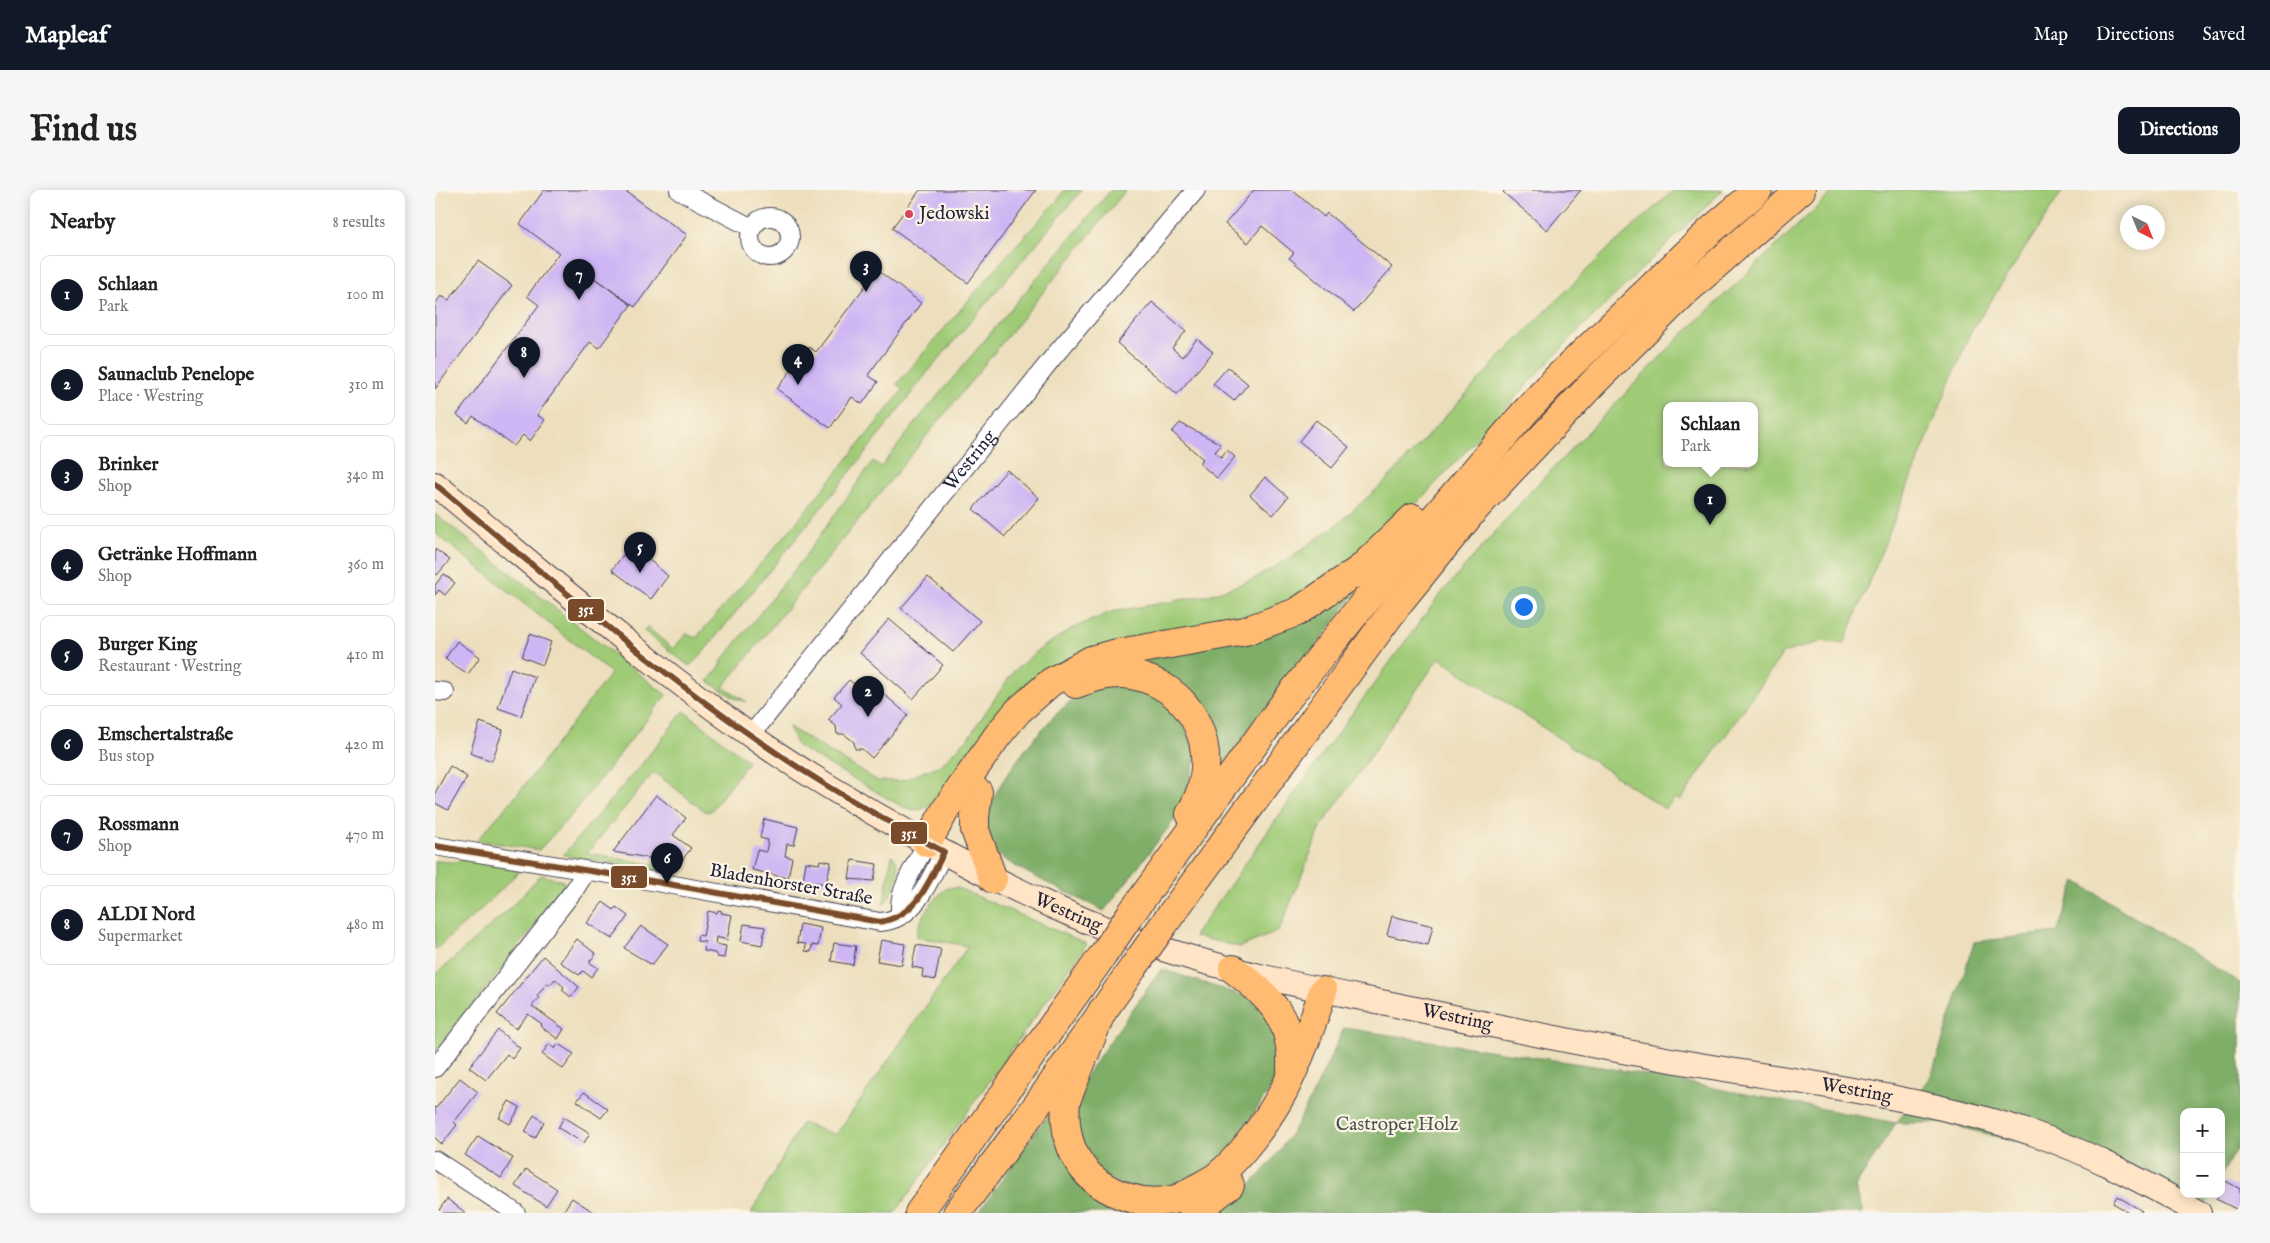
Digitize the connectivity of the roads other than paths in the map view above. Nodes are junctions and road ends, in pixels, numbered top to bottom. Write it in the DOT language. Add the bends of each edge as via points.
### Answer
graph roads {
  1 [pos="679,190"];
  2 [pos="1196,190"];
  3 [pos="1758,190"];
  4 [pos="1801,190"];
  5 [pos="752,228"];
  6 [pos="1525,412"];
  7 [pos="435,484"];
  8 [pos="751,735"];
  9 [pos="979,792"];
  10 [pos="435,846"];
  11 [pos="935,848"];
  12 [pos="586,871"];
  13 [pos="1161,871"];
  14 [pos="993,879"];
  15 [pos="1233,969"];
  16 [pos="1331,993"];
  17 [pos="1102,1011"];
  18 [pos="435,1068"];
  19 [pos="1290,1074"];
  20 [pos="435,1160"];
  21 [pos="517,1213"];
  22 [pos="919,1213"];
  23 [pos="957,1213"];
  24 [pos="1194,1213"];
  25 [pos="2198,1213"];
  1 -- 5 [label="street"];
  2 -- 8 [label="street, Westring" via="1054,356"];
  3 -- 6 [label="highway" via="1701,239"];
  4 -- 17 [label="highway, bridge" via="1685,292 1596,380 1473,511 1401,600"];
  6 -- 11 [label="highway" via="1360,569 1297,612 1245,631 1091,660 1051,682 1018,711 998,735 946,809"];
  6 -- 13 [label="highway" via="1391,568 1288,698"];
  7 -- 8 [label="main road, Westring" via="616,633"];
  8 -- 11 [label="main road, Westring" via="821,783"];
  9 -- 11 [label="highway"];
  9 -- 13 [label="highway" via="1030,724 1075,684 1102,675 1122,674 1155,681 1170,690 1193,717 1204,738 1206,760 1203,784 1191,812 1172,841"];
  9 -- 14 [label="highway" via="975,830"];
  10 -- 12 [label="street, Bladenhorster Straße"];
  11 -- 12 [label="street, Bladenhorster Straße" via="917,901 910,911 890,922"];
  11 -- 14 [label="main road, Westring"];
  12 -- 18 [label="street"];
  13 -- 22 [label="highway, bridge"];
  14 -- 15 [label="main road, Westring" via="1071,915 1179,955"];
  15 -- 16 [label="main road, Westring"];
  15 -- 19 [label="highway" via="1259,990 1282,1017 1292,1050"];
  16 -- 19 [label="highway" via="1315,1017"];
  16 -- 24 [label="highway" via="1303,1091 1284,1122 1249,1167"];
  16 -- 25 [label="main road, Westring" via="1608,1049 1977,1116 2037,1135 2087,1156 2151,1186"];
  17 -- 19 [label="highway" via="1066,1101 1067,1137 1087,1173 1129,1199 1147,1202 1174,1200 1216,1177 1253,1139 1283,1092"];
  17 -- 23 [label="highway"];
  20 -- 21 [label="street"];
}
